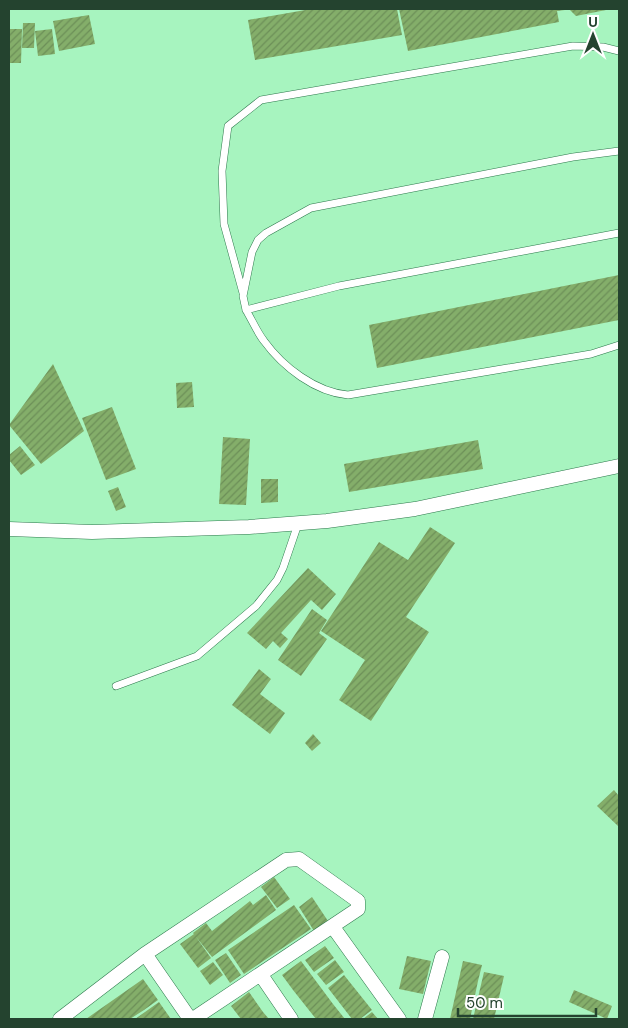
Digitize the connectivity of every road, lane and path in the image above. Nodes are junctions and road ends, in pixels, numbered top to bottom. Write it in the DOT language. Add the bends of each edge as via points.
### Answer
graph roads {
  1 [pos="619,51"];
  2 [pos="619,151"];
  3 [pos="619,233"];
  4 [pos="243,296"];
  5 [pos="246,310"];
  6 [pos="619,345"];
  7 [pos="619,466"];
  8 [pos="298,524"];
  9 [pos="9,529"];
  10 [pos="116,686"];
  11 [pos="333,927"];
  12 [pos="145,954"];
  13 [pos="442,957"];
  14 [pos="261,975"];
  15 [pos="60,1019"];
  16 [pos="192,1019"];
  17 [pos="291,1019"];
  18 [pos="399,1019"];
  19 [pos="425,1019"];
  1 -- 4 [label="lane" via="573,46 261,100 228,126 222,170 224,224"];
  2 -- 4 [label="lane" via="311,208 258,240 252,252"];
  3 -- 5 [label="lane" via="339,286"];
  4 -- 5 [label="lane"];
  5 -- 6 [label="lane" via="264,341 291,369 330,393 348,395 591,354"];
  7 -- 8 [label="street" via="415,509"];
  8 -- 9 [label="street" via="92,532"];
  8 -- 10 [label="lane" via="277,580 256,606 197,656"];
  11 -- 12 [label="street" via="358,909 358,900 300,859 293,858"];
  11 -- 14 [label="street"];
  11 -- 18 [label="street"];
  12 -- 15 [label="street"];
  12 -- 16 [label="street"];
  13 -- 19 [label="street"];
  14 -- 16 [label="street"];
  14 -- 17 [label="street"];
}
